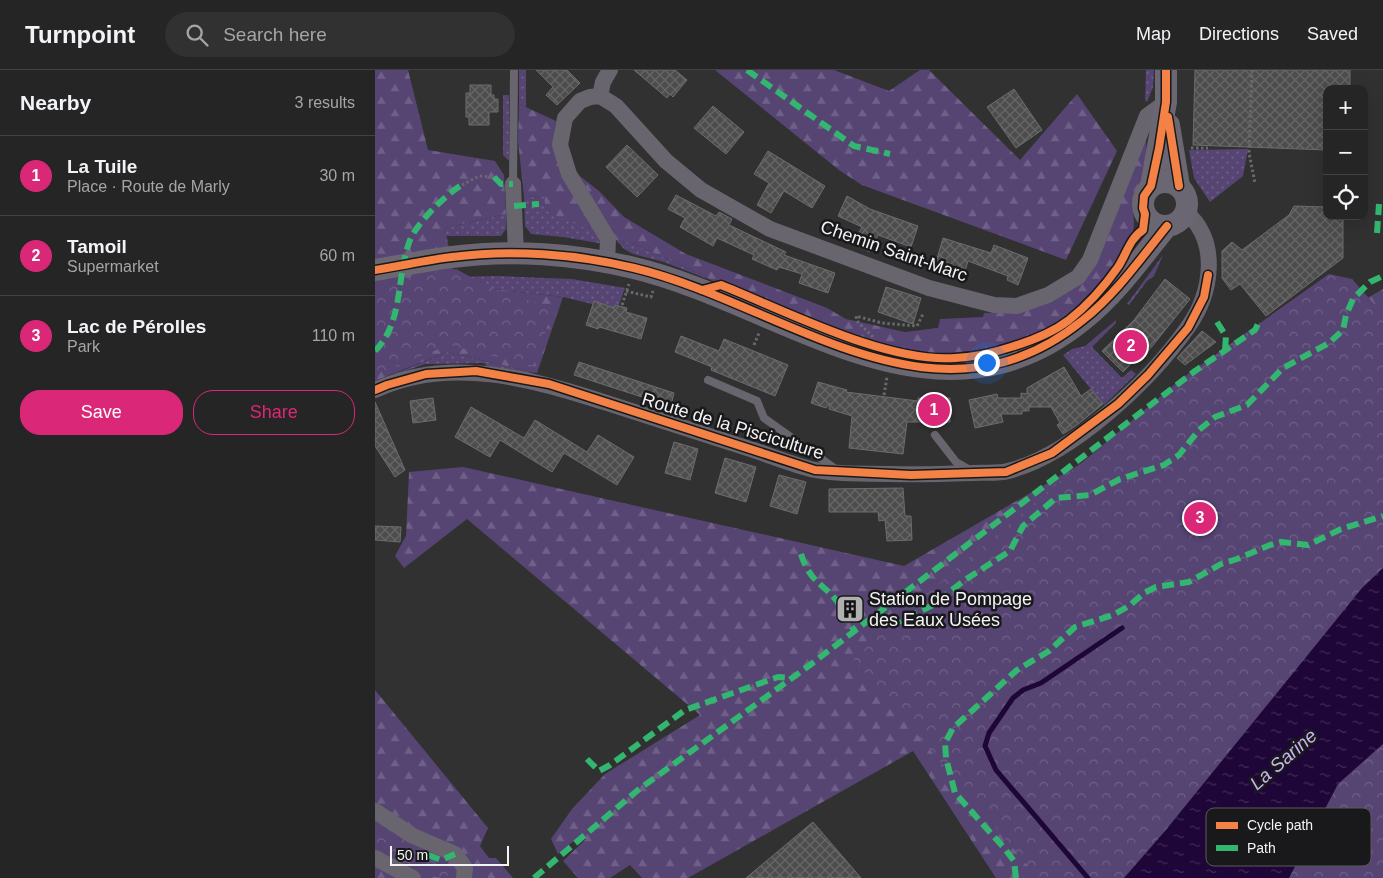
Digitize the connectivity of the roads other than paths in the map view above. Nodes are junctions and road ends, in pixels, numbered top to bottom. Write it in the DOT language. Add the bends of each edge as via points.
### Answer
graph roads {
  1 [pos="514,70"];
  2 [pos="610,70"];
  3 [pos="1167,70"];
  4 [pos="600,96"];
  5 [pos="1166,102"];
  6 [pos="513,184"];
  7 [pos="1151,186"];
  8 [pos="1179,186"];
  9 [pos="1187,212"];
  10 [pos="1145,214"];
  11 [pos="1167,226"];
  12 [pos="516,254"];
  13 [pos="607,262"];
  14 [pos="375,270"];
  15 [pos="1115,288"];
  16 [pos="708,380"];
  17 [pos="375,390"];
  18 [pos="935,435"];
  19 [pos="840,472"];
  20 [pos="975,472"];
  21 [pos="375,811"];
  22 [pos="375,858"];
  23 [pos="413,878"];
  24 [pos="464,878"];
  1 -- 6 [label="lane"];
  2 -- 4 [label="street"];
  3 -- 5 [label="main road"];
  4 -- 5 [label="street, Chemin Saint-Marc" via="616,106 683,176 701,190 770,229 929,288 994,304 1017,306 1048,295 1078,277 1090,260 1147,116"];
  4 -- 13 [label="street" via="590,97 571,109 561,131 560,145 569,174 608,239"];
  5 -- 7 [label="main road"];
  5 -- 8 [label="main road"];
  6 -- 12 [label="street"];
  7 -- 8 [label="main road" via="1168,181"];
  7 -- 10 [label="main road" via="1143,202"];
  8 -- 9 [label="main road" via="1187,200"];
  9 -- 11 [label="main road" via="1179,222"];
  9 -- 20 [label="street, Route de la Pisciculture" via="1199,226 1205,240 1208,275 1197,313 1168,352 1118,404 1052,453 1006,472"];
  10 -- 11 [label="main road" via="1154,223"];
  10 -- 15 [label="main road" via="1135,251"];
  11 -- 15 [label="main road"];
  12 -- 13 [label="main road"];
  12 -- 14 [label="main road" via="453,257"];
  13 -- 15 [label="main road" via="702,290 858,354 893,364 930,369 982,367 1027,354 1072,329"];
  16 -- 19 [label="lane, Route de la Pisciculture" via="757,401 764,418"];
  17 -- 19 [label="street, Route de la Pisciculture" via="426,374 476,371 549,384 815,470"];
  18 -- 20 [label="lane" via="956,462"];
  19 -- 20 [label="street, Route de la Pisciculture" via="911,475"];
  21 -- 24 [label="street" via="413,836 455,854 465,868"];
  22 -- 23 [label="street"];
}
